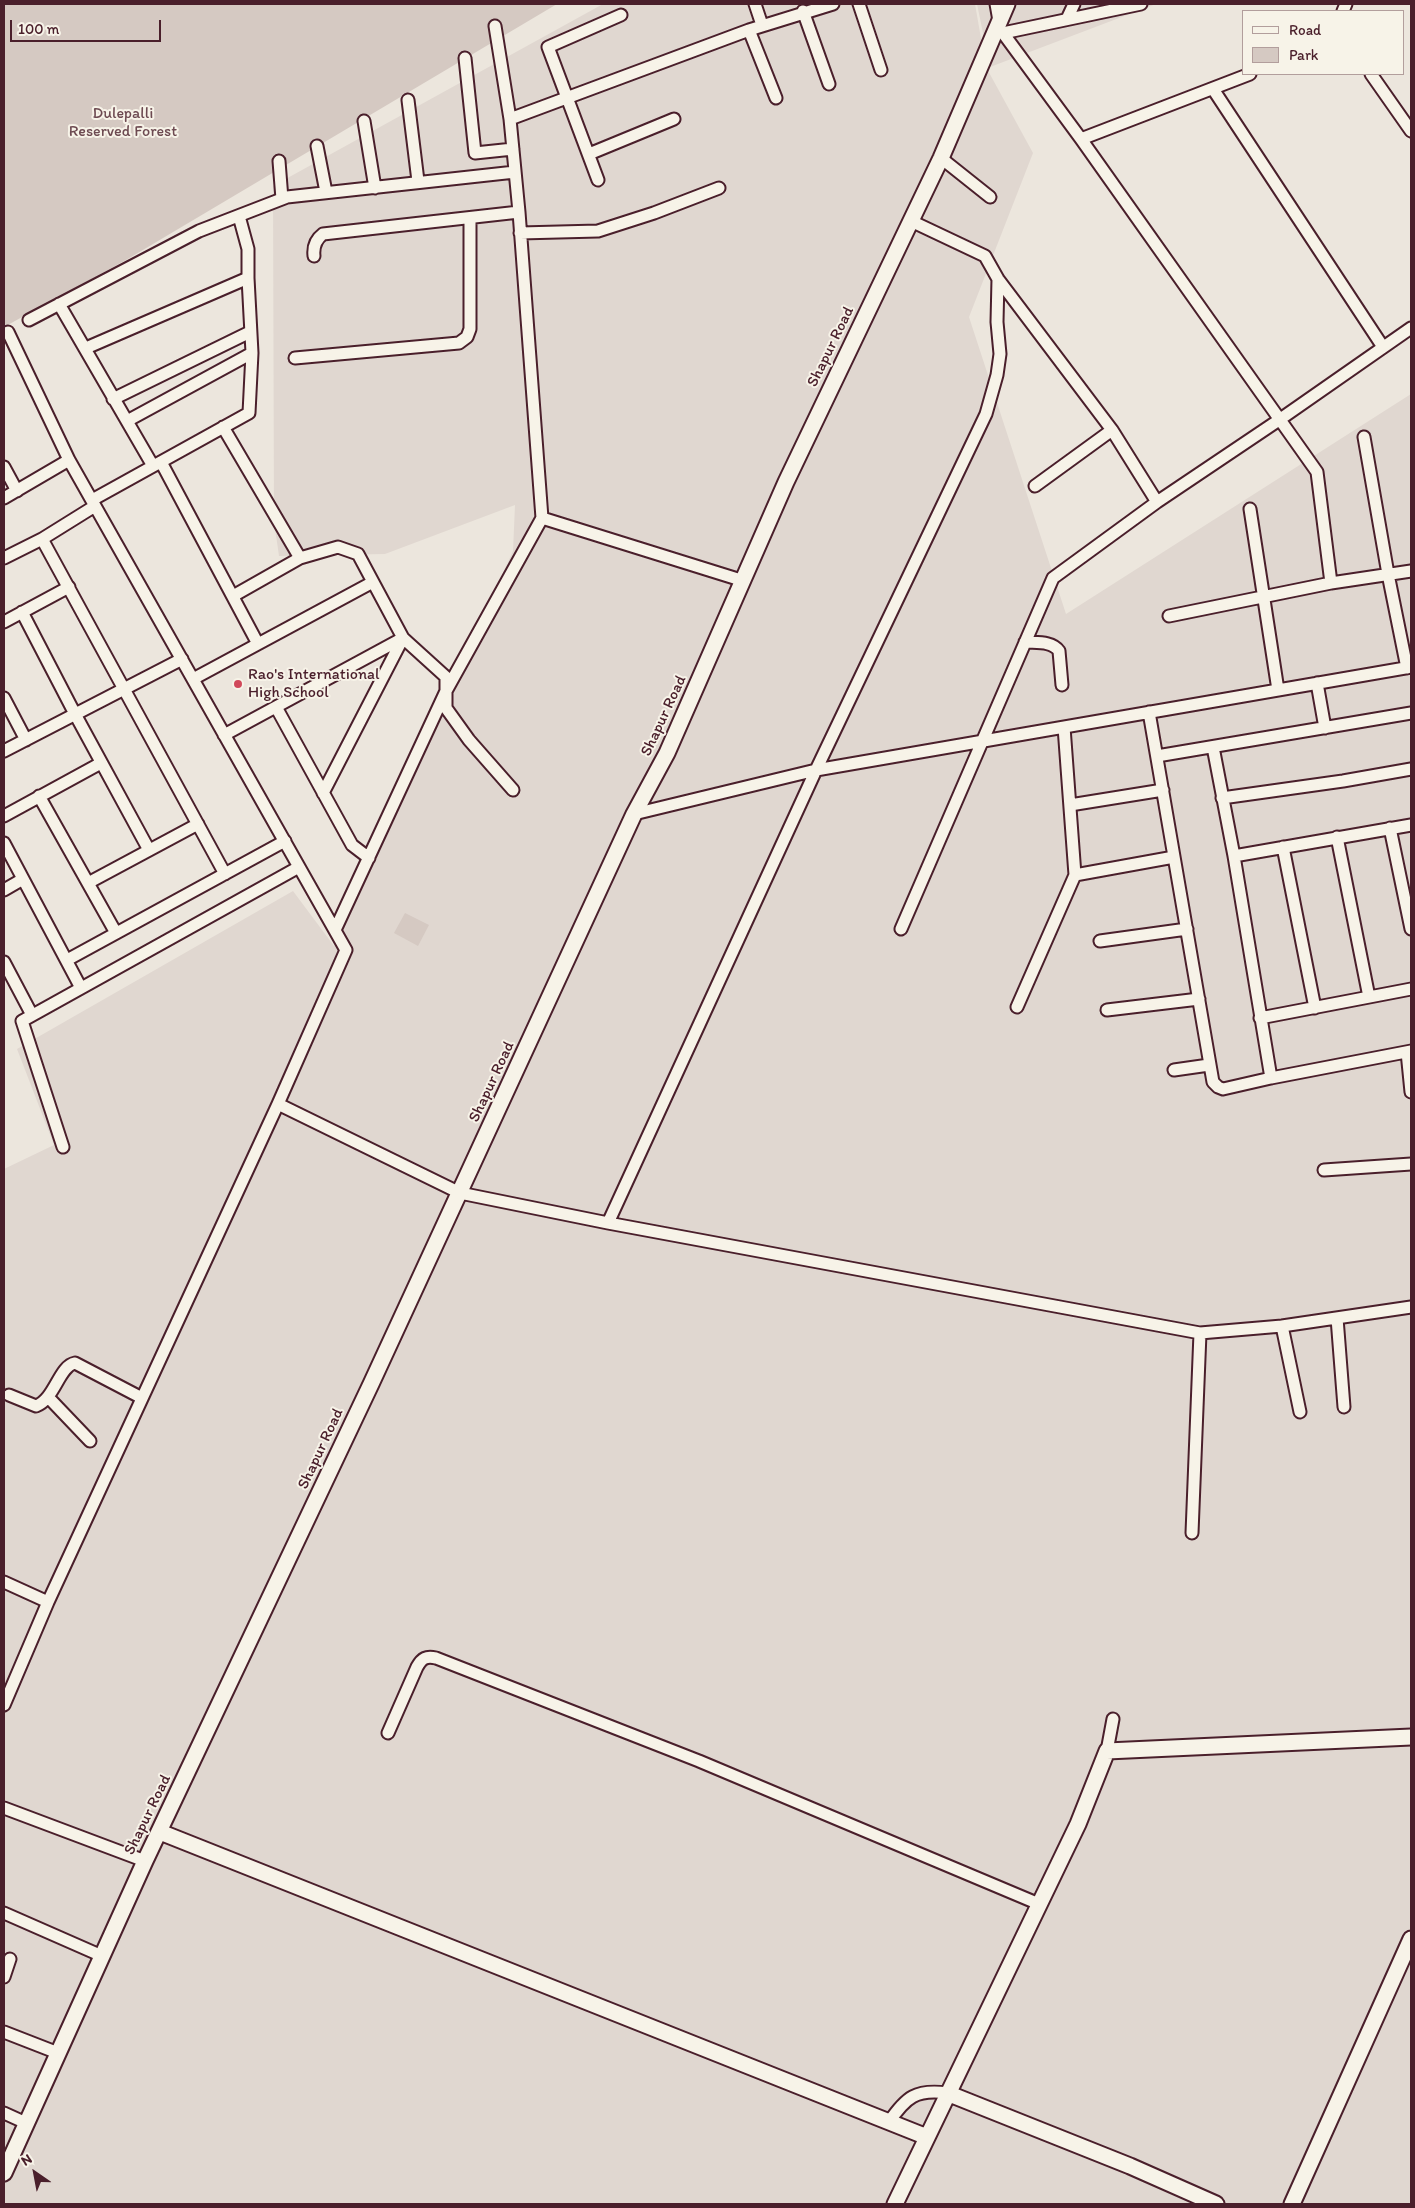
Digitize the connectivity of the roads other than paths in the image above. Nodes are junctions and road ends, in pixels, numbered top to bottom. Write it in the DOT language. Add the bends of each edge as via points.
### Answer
graph roads {
  1 [pos="755,4"];
  2 [pos="833,4"];
  3 [pos="859,4"];
  4 [pos="996,4"];
  5 [pos="1007,4"];
  6 [pos="1074,4"];
  7 [pos="1141,4"];
  8 [pos="803,11"];
  9 [pos="621,15"];
  10 [pos="1067,19"];
  11 [pos="762,25"];
  12 [pos="495,26"];
  13 [pos="1000,27"];
  14 [pos="749,30"];
  15 [pos="465,58"];
  16 [pos="880,70"];
  17 [pos="1247,75"];
  18 [pos="1372,75"];
  19 [pos="829,84"];
  20 [pos="1212,89"];
  21 [pos="776,98"];
  22 [pos="568,99"];
  23 [pos="408,100"];
  24 [pos="510,119"];
  25 [pos="674,119"];
  26 [pos="364,121"];
  27 [pos="1411,132"];
  28 [pos="1081,139"];
  29 [pos="317,146"];
  30 [pos="513,149"];
  31 [pos="589,154"];
  32 [pos="941,158"];
  33 [pos="279,161"];
  34 [pos="515,172"];
  35 [pos="598,180"];
  36 [pos="418,181"];
  37 [pos="375,188"];
  38 [pos="719,188"];
  39 [pos="326,192"];
  40 [pos="990,197"];
  41 [pos="282,199"];
  42 [pos="519,212"];
  43 [pos="239,216"];
  44 [pos="470,218"];
  45 [pos="911,221"];
  46 [pos="520,233"];
  47 [pos="314,256"];
  48 [pos="248,278"];
  49 [pos="998,279"];
  50 [pos="59,304"];
  51 [pos="29,320"];
  52 [pos="1411,328"];
  53 [pos="8,332"];
  54 [pos="250,332"];
  55 [pos="1383,347"];
  56 [pos="86,348"];
  57 [pos="252,353"];
  58 [pos="295,358"];
  59 [pos="113,399"];
  60 [pos="1280,420"];
  61 [pos="127,421"];
  62 [pos="223,427"];
  63 [pos="1112,430"];
  64 [pos="1364,437"];
  65 [pos="70,460"];
  66 [pos="157,464"];
  67 [pos="4,468"];
  68 [pos="1035,486"];
  69 [pos="16,491"];
  70 [pos="4,498"];
  71 [pos="1157,502"];
  72 [pos="93,503"];
  73 [pos="1250,509"];
  74 [pos="542,518"];
  75 [pos="42,539"];
  76 [pos="4,558"];
  77 [pos="300,558"];
  78 [pos="1411,570"];
  79 [pos="1388,574"];
  80 [pos="744,580"];
  81 [pos="373,582"];
  82 [pos="1331,583"];
  83 [pos="69,587"];
  84 [pos="233,596"];
  85 [pos="1264,596"];
  86 [pos="22,612"];
  87 [pos="1169,616"];
  88 [pos="4,622"];
  89 [pos="403,638"];
  90 [pos="1025,642"];
  91 [pos="258,644"];
  92 [pos="182,659"];
  93 [pos="1409,667"];
  94 [pos="193,679"];
  95 [pos="1317,683"];
  96 [pos="1062,685"];
  97 [pos="124,689"];
  98 [pos="1278,690"];
  99 [pos="446,691"];
  100 [pos="4,698"];
  101 [pos="276,707"];
  102 [pos="1149,712"];
  103 [pos="1411,713"];
  104 [pos="75,714"];
  105 [pos="1064,726"];
  106 [pos="1325,728"];
  107 [pos="224,735"];
  108 [pos="26,740"];
  109 [pos="983,740"];
  110 [pos="1213,747"];
  111 [pos="4,751"];
  112 [pos="1157,756"];
  113 [pos="101,763"];
  114 [pos="1411,769"];
  115 [pos="816,770"];
  116 [pos="514,790"];
  117 [pos="1162,790"];
  118 [pos="323,792"];
  119 [pos="39,796"];
  120 [pos="1222,798"];
  121 [pos="1070,805"];
  122 [pos="634,814"];
  123 [pos="4,816"];
  124 [pos="198,824"];
  125 [pos="1411,825"];
  126 [pos="1390,828"];
  127 [pos="1336,837"];
  128 [pos="285,841"];
  129 [pos="4,843"];
  130 [pos="1283,847"];
  131 [pos="149,850"];
  132 [pos="1234,856"];
  133 [pos="1174,857"];
  134 [pos="369,858"];
  135 [pos="300,867"];
  136 [pos="225,874"];
  137 [pos="1075,875"];
  138 [pos="23,879"];
  139 [pos="88,883"];
  140 [pos="4,890"];
  141 [pos="1187,928"];
  142 [pos="901,929"];
  143 [pos="1411,929"];
  144 [pos="335,930"];
  145 [pos="116,933"];
  146 [pos="1100,941"];
  147 [pos="66,960"];
  148 [pos="4,962"];
  149 [pos="81,988"];
  150 [pos="1411,989"];
  151 [pos="1369,998"];
  152 [pos="1199,999"];
  153 [pos="1017,1006"];
  154 [pos="1315,1008"];
  155 [pos="1107,1010"];
  156 [pos="32,1015"];
  157 [pos="1260,1018"];
  158 [pos="1409,1051"];
  159 [pos="1209,1065"];
  160 [pos="1174,1070"];
  161 [pos="1271,1078"];
  162 [pos="1411,1092"];
  163 [pos="278,1104"];
  164 [pos="63,1147"];
  165 [pos="1411,1164"];
  166 [pos="1324,1170"];
  167 [pos="460,1193"];
  168 [pos="608,1223"];
  169 [pos="1411,1307"];
  170 [pos="1337,1318"];
  171 [pos="1282,1326"];
  172 [pos="1200,1333"];
  173 [pos="9,1395"];
  174 [pos="48,1397"];
  175 [pos="142,1398"];
  176 [pos="1344,1407"];
  177 [pos="1300,1412"];
  178 [pos="90,1441"];
  179 [pos="1192,1533"];
  180 [pos="4,1582"];
  181 [pos="48,1602"];
  182 [pos="16,1679"];
  183 [pos="4,1682"];
  184 [pos="4,1705"];
  185 [pos="1113,1719"];
  186 [pos="388,1733"];
  187 [pos="1411,1737"];
  188 [pos="1107,1751"];
  189 [pos="4,1808"];
  190 [pos="160,1832"];
  191 [pos="145,1862"];
  192 [pos="1039,1904"];
  193 [pos="4,1913"];
  194 [pos="1411,1939"];
  195 [pos="102,1956"];
  196 [pos="10,1959"];
  197 [pos="4,1977"];
  198 [pos="4,2032"];
  199 [pos="58,2053"];
  200 [pos="947,2093"];
  201 [pos="4,2113"];
  202 [pos="889,2122"];
  203 [pos="26,2123"];
  204 [pos="927,2137"];
  205 [pos="4,2174"];
  206 [pos="894,2204"];
  207 [pos="1216,2204"];
  208 [pos="1292,2204"];
  1 -- 11 [label="street"];
  2 -- 8 [label="street"];
  3 -- 16 [label="street"];
  4 -- 13 [label="street"];
  5 -- 13 [label="street, Shapur Road"];
  6 -- 10 [label="street"];
  7 -- 10 [label="street"];
  8 -- 11 [label="street"];
  8 -- 19 [label="street"];
  9 -- 22 [label="street" via="548,47"];
  10 -- 13 [label="street"];
  11 -- 14 [label="street"];
  12 -- 24 [label="street"];
  13 -- 28 [label="street"];
  13 -- 32 [label="street, Shapur Road"];
  14 -- 21 [label="street"];
  14 -- 22 [label="street"];
  15 -- 30 [label="street" via="475,153"];
  17 -- 20 [label="street"];
  18 -- 27 [label="street"];
  20 -- 28 [label="street"];
  20 -- 55 [label="street"];
  22 -- 24 [label="street"];
  22 -- 31 [label="street"];
  23 -- 36 [label="street"];
  24 -- 30 [label="street"];
  25 -- 31 [label="street"];
  26 -- 37 [label="street"];
  28 -- 60 [label="street"];
  29 -- 39 [label="street"];
  30 -- 34 [label="street"];
  31 -- 35 [label="street"];
  32 -- 40 [label="street"];
  32 -- 45 [label="street, Shapur Road"];
  33 -- 41 [label="street"];
  34 -- 36 [label="street"];
  34 -- 42 [label="street"];
  36 -- 37 [label="street"];
  37 -- 39 [label="street"];
  38 -- 46 [label="street" via="598,231"];
  39 -- 41 [label="street"];
  41 -- 43 [label="street"];
  42 -- 44 [label="street"];
  42 -- 46 [label="street"];
  43 -- 48 [label="street" via="248,249"];
  43 -- 50 [label="street" via="199,231"];
  44 -- 47 [label="street" via="323,234 313,248"];
  44 -- 58 [label="street" via="470,329 460,344"];
  45 -- 49 [label="street" via="985,256"];
  45 -- 80 [label="street, Shapur Road" via="786,482"];
  46 -- 74 [label="street"];
  48 -- 54 [label="street"];
  48 -- 56 [label="street"];
  49 -- 63 [label="street"];
  49 -- 115 [label="street" via="1000,354 986,414"];
  50 -- 51 [label="street"];
  50 -- 56 [label="street"];
  52 -- 55 [label="street"];
  53 -- 65 [label="street"];
  54 -- 57 [label="street"];
  54 -- 59 [label="street"];
  55 -- 60 [label="street"];
  56 -- 59 [label="street"];
  57 -- 61 [label="street"];
  57 -- 62 [label="street" via="249,413"];
  59 -- 61 [label="street"];
  60 -- 71 [label="street"];
  60 -- 82 [label="street" via="1316,472"];
  61 -- 66 [label="street"];
  62 -- 66 [label="street"];
  62 -- 77 [label="street"];
  63 -- 68 [label="street"];
  63 -- 71 [label="street"];
  64 -- 79 [label="street"];
  65 -- 69 [label="street"];
  65 -- 72 [label="street"];
  66 -- 72 [label="street"];
  66 -- 84 [label="street"];
  67 -- 69 [label="street"];
  69 -- 70 [label="street"];
  71 -- 90 [label="street" via="1053,578"];
  72 -- 75 [label="street"];
  72 -- 92 [label="street"];
  73 -- 85 [label="street"];
  74 -- 80 [label="street"];
  74 -- 99 [label="street"];
  75 -- 76 [label="street"];
  75 -- 83 [label="street"];
  77 -- 81 [label="street" via="338,547 358,554"];
  77 -- 84 [label="street"];
  78 -- 79 [label="street"];
  79 -- 82 [label="street"];
  79 -- 93 [label="street"];
  80 -- 122 [label="street, Shapur Road" via="667,753"];
  81 -- 89 [label="street"];
  81 -- 91 [label="street"];
  82 -- 85 [label="street"];
  83 -- 86 [label="street"];
  83 -- 97 [label="street"];
  84 -- 91 [label="street"];
  85 -- 87 [label="street"];
  85 -- 98 [label="street"];
  86 -- 88 [label="street"];
  86 -- 104 [label="street"];
  89 -- 99 [label="street" via="446,677"];
  89 -- 101 [label="street"];
  89 -- 118 [label="street"];
  90 -- 96 [label="street" via="1052,645 1059,651"];
  90 -- 109 [label="street"];
  91 -- 94 [label="street"];
  92 -- 94 [label="street"];
  92 -- 97 [label="street"];
  93 -- 95 [label="street"];
  94 -- 107 [label="street"];
  95 -- 98 [label="street"];
  95 -- 106 [label="street"];
  97 -- 104 [label="street"];
  97 -- 124 [label="street"];
  98 -- 102 [label="street"];
  99 -- 116 [label="street" via="446,708 469,740"];
  99 -- 134 [label="street"];
  100 -- 108 [label="street"];
  101 -- 107 [label="street"];
  101 -- 118 [label="street"];
  102 -- 105 [label="street"];
  102 -- 112 [label="street"];
  103 -- 106 [label="street"];
  104 -- 108 [label="street"];
  104 -- 113 [label="street"];
  105 -- 109 [label="street"];
  105 -- 121 [label="street"];
  106 -- 110 [label="street"];
  107 -- 128 [label="street"];
  108 -- 111 [label="street"];
  109 -- 115 [label="street"];
  109 -- 142 [label="street"];
  110 -- 112 [label="street"];
  110 -- 120 [label="street"];
  112 -- 117 [label="street"];
  113 -- 119 [label="street"];
  113 -- 131 [label="street"];
  114 -- 120 [label="street"];
  115 -- 122 [label="street"];
  115 -- 168 [label="street"];
  117 -- 121 [label="street"];
  117 -- 133 [label="street"];
  118 -- 134 [label="street" via="352,845"];
  119 -- 123 [label="street"];
  119 -- 139 [label="street"];
  120 -- 132 [label="street"];
  121 -- 137 [label="street"];
  122 -- 167 [label="street, Shapur Road"];
  124 -- 131 [label="street"];
  124 -- 136 [label="street"];
  125 -- 126 [label="street"];
  126 -- 127 [label="street"];
  126 -- 143 [label="street"];
  127 -- 130 [label="street"];
  127 -- 151 [label="street"];
  128 -- 135 [label="street"];
  128 -- 136 [label="street"];
  129 -- 138 [label="street"];
  130 -- 132 [label="street"];
  130 -- 154 [label="street"];
  131 -- 139 [label="street"];
  132 -- 157 [label="street"];
  133 -- 137 [label="street"];
  133 -- 141 [label="street"];
  134 -- 144 [label="street"];
  135 -- 144 [label="street"];
  135 -- 149 [label="street"];
  136 -- 145 [label="street"];
  137 -- 153 [label="street"];
  138 -- 140 [label="street"];
  138 -- 147 [label="street"];
  139 -- 145 [label="street"];
  141 -- 146 [label="street"];
  141 -- 152 [label="street"];
  144 -- 163 [label="street" via="346,950"];
  145 -- 147 [label="street"];
  147 -- 149 [label="street"];
  148 -- 156 [label="street"];
  149 -- 156 [label="street"];
  150 -- 151 [label="street"];
  151 -- 154 [label="street"];
  152 -- 155 [label="street"];
  152 -- 159 [label="street"];
  154 -- 157 [label="street"];
  156 -- 164 [label="street" via="22,1021"];
  157 -- 161 [label="street"];
  158 -- 161 [label="street"];
  158 -- 162 [label="street"];
  159 -- 160 [label="street"];
  159 -- 161 [label="street" via="1213,1082 1223,1089"];
  163 -- 167 [label="street"];
  163 -- 175 [label="street"];
  165 -- 166 [label="street"];
  167 -- 168 [label="street"];
  167 -- 190 [label="street, Shapur Road"];
  168 -- 172 [label="street"];
  169 -- 170 [label="street"];
  170 -- 171 [label="street"];
  170 -- 176 [label="street"];
  171 -- 172 [label="street"];
  171 -- 177 [label="street"];
  172 -- 179 [label="street"];
  173 -- 174 [label="street" via="36,1406"];
  174 -- 175 [label="street" via="69,1366 75,1363"];
  174 -- 178 [label="street"];
  175 -- 181 [label="street"];
  180 -- 181 [label="street"];
  181 -- 182 [label="street"];
  182 -- 183 [label="street"];
  182 -- 184 [label="street"];
  185 -- 188 [label="street"];
  186 -- 192 [label="street" via="421,1660 428,1656 436,1658 699,1761"];
  187 -- 188 [label="street"];
  188 -- 192 [label="street" via="1078,1824"];
  189 -- 191 [label="street"];
  190 -- 191 [label="street, Shapur Road"];
  190 -- 202 [label="street"];
  191 -- 195 [label="street, Shapur Road"];
  192 -- 200 [label="street"];
  193 -- 195 [label="street"];
  194 -- 208 [label="street"];
  195 -- 199 [label="street, Shapur Road"];
  196 -- 197 [label="street"];
  198 -- 199 [label="street"];
  199 -- 203 [label="street, Shapur Road"];
  200 -- 202 [label="street" via="919,2092 900,2106"];
  200 -- 204 [label="street"];
  200 -- 207 [label="street"];
  201 -- 203 [label="street"];
  202 -- 204 [label="street"];
  203 -- 205 [label="street, Shapur Road"];
  204 -- 206 [label="street"];
}
